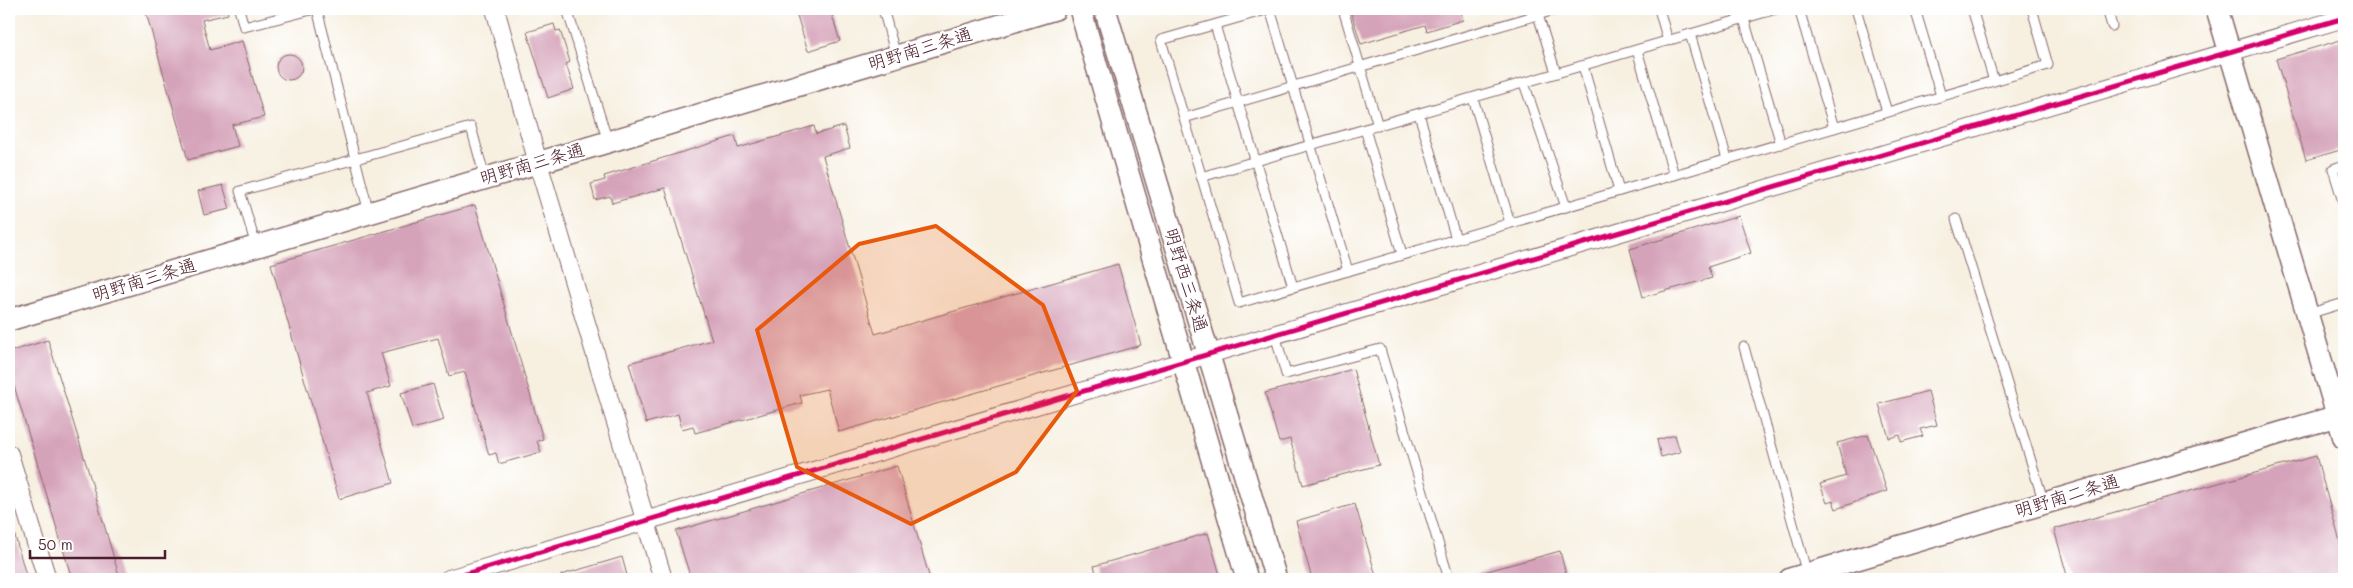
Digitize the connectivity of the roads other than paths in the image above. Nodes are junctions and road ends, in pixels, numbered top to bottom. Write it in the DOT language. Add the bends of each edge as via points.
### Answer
graph roads {
  1 [pos="239,9"];
  2 [pos="316,9"];
  3 [pos="496,9"];
  4 [pos="567,9"];
  5 [pos="883,9"];
  6 [pos="1055,9"];
  7 [pos="1080,9"];
  8 [pos="1105,9"];
  9 [pos="1270,9"];
  10 [pos="1343,9"];
  11 [pos="1558,9"];
  12 [pos="1659,9"];
  13 [pos="1741,9"];
  14 [pos="1776,9"];
  15 [pos="1799,9"];
  16 [pos="1856,9"];
  17 [pos="1915,9"];
  18 [pos="1972,9"];
  19 [pos="2032,9"];
  20 [pos="2107,9"];
  21 [pos="2217,9"];
  22 [pos="1538,15"];
  23 [pos="1744,18"];
  24 [pos="2344,18"];
  25 [pos="1215,24"];
  26 [pos="2112,26"];
  27 [pos="1690,34"];
  28 [pos="1668,40"];
  29 [pos="1637,50"];
  30 [pos="2231,52"];
  31 [pos="896,56"];
  32 [pos="1582,66"];
  33 [pos="1360,67"];
  34 [pos="1556,73"];
  35 [pos="1994,81"];
  36 [pos="1524,83"];
  37 [pos="1293,86"];
  38 [pos="1941,96"];
  39 [pos="1473,98"];
  40 [pos="1238,103"];
  41 [pos="1887,112"];
  42 [pos="1419,114"];
  43 [pos="1184,118"];
  44 [pos="1378,126"];
  45 [pos="1834,128"];
  46 [pos="1365,130"];
  47 [pos="608,142"];
  48 [pos="1781,144"];
  49 [pos="1311,145"];
  50 [pos="356,159"];
  51 [pos="1727,159"];
  52 [pos="1256,161"];
  53 [pos="538,163"];
  54 [pos="2344,165"];
  55 [pos="1674,175"];
  56 [pos="1201,177"];
  57 [pos="485,178"];
  58 [pos="1619,191"];
  59 [pos="2344,205"];
  60 [pos="1566,206"];
  61 [pos="368,213"];
  62 [pos="1956,218"];
  63 [pos="1510,223"];
  64 [pos="1456,239"];
  65 [pos="256,246"];
  66 [pos="1402,254"];
  67 [pos="1348,270"];
  68 [pos="1293,287"];
  69 [pos="2344,303"];
  70 [pos="2308,314"];
  71 [pos="9,320"];
  72 [pos="1275,334"];
  73 [pos="1744,347"];
  74 [pos="1208,354"];
  75 [pos="1182,362"];
  76 [pos="2341,415"];
  77 [pos="2344,438"];
  78 [pos="9,454"];
  79 [pos="2044,503"];
  80 [pos="646,522"];
  81 [pos="1798,577"];
  82 [pos="47,579"];
  83 [pos="449,579"];
  84 [pos="663,579"];
  85 [pos="1247,579"];
  86 [pos="1276,579"];
  87 [pos="1449,579"];
  1 -- 2 [label="lane" via="244,27"];
  2 -- 50 [label="lane"];
  3 -- 53 [label="street"];
  4 -- 47 [label="lane"];
  5 -- 31 [label="lane"];
  6 -- 31 [label="street, 明野南三条通"];
  7 -- 75 [label="street, 明野西三条通"];
  8 -- 74 [label="street, 明野西三条通"];
  9 -- 25 [label="lane"];
  9 -- 37 [label="lane"];
  10 -- 33 [label="lane"];
  11 -- 22 [label="lane"];
  12 -- 28 [label="lane"];
  13 -- 23 [label="lane"];
  14 -- 23 [label="lane"];
  15 -- 45 [label="lane"];
  16 -- 41 [label="lane"];
  17 -- 38 [label="lane"];
  18 -- 35 [label="lane"];
  19 -- 35 [label="lane" via="2048,65"];
  20 -- 26 [label="lane"];
  21 -- 30 [label="street"];
  22 -- 33 [label="lane"];
  22 -- 34 [label="lane"];
  23 -- 27 [label="lane"];
  23 -- 48 [label="lane"];
  24 -- 30 [label="street"];
  25 -- 40 [label="lane"];
  25 -- 43 [label="lane" via="1161,40"];
  27 -- 28 [label="lane"];
  27 -- 51 [label="lane"];
  28 -- 29 [label="lane"];
  29 -- 32 [label="lane"];
  29 -- 55 [label="lane"];
  30 -- 70 [label="street"];
  30 -- 72 [label="street"];
  31 -- 47 [label="street, 明野南三条通"];
  32 -- 34 [label="lane"];
  32 -- 58 [label="lane"];
  33 -- 37 [label="lane"];
  33 -- 44 [label="lane"];
  34 -- 36 [label="lane"];
  35 -- 38 [label="lane"];
  36 -- 39 [label="lane"];
  36 -- 60 [label="lane"];
  37 -- 40 [label="lane"];
  37 -- 49 [label="lane"];
  38 -- 41 [label="lane"];
  39 -- 42 [label="lane"];
  39 -- 63 [label="lane"];
  40 -- 43 [label="lane"];
  40 -- 52 [label="lane"];
  41 -- 45 [label="lane"];
  42 -- 44 [label="lane"];
  42 -- 64 [label="lane"];
  43 -- 56 [label="lane"];
  44 -- 46 [label="lane"];
  45 -- 48 [label="lane"];
  46 -- 49 [label="lane"];
  46 -- 66 [label="lane"];
  47 -- 53 [label="street, 明野南三条通"];
  48 -- 51 [label="lane"];
  49 -- 52 [label="lane"];
  49 -- 67 [label="lane"];
  50 -- 57 [label="lane" via="471,127"];
  50 -- 61 [label="lane"];
  50 -- 65 [label="lane" via="240,191"];
  51 -- 55 [label="lane"];
  52 -- 56 [label="lane"];
  52 -- 68 [label="lane"];
  53 -- 57 [label="street, 明野南三条通"];
  53 -- 80 [label="street"];
  54 -- 59 [label="lane" via="2333,169"];
  55 -- 58 [label="lane"];
  56 -- 68 [label="lane" via="1238,302"];
  57 -- 61 [label="street, 明野南三条通"];
  58 -- 60 [label="lane"];
  60 -- 63 [label="lane"];
  61 -- 65 [label="street, 明野南三条通"];
  62 -- 79 [label="lane"];
  63 -- 64 [label="lane"];
  64 -- 66 [label="lane"];
  65 -- 71 [label="street, 明野南三条通"];
  66 -- 67 [label="lane"];
  67 -- 68 [label="lane"];
  69 -- 70 [label="lane"];
  70 -- 76 [label="street"];
  72 -- 74 [label="street"];
  72 -- 87 [label="lane" via="1286,374 1380,349"];
  73 -- 81 [label="lane"];
  74 -- 75 [label="street"];
  74 -- 86 [label="street, 明野西三条通"];
  75 -- 80 [label="street"];
  75 -- 85 [label="street, 明野西三条通"];
  76 -- 77 [label="street"];
  76 -- 79 [label="street, 明野南二条通"];
  78 -- 82 [label="street"];
  79 -- 81 [label="street, 明野南二条通"];
  80 -- 83 [label="street"];
  80 -- 84 [label="street"];
}
